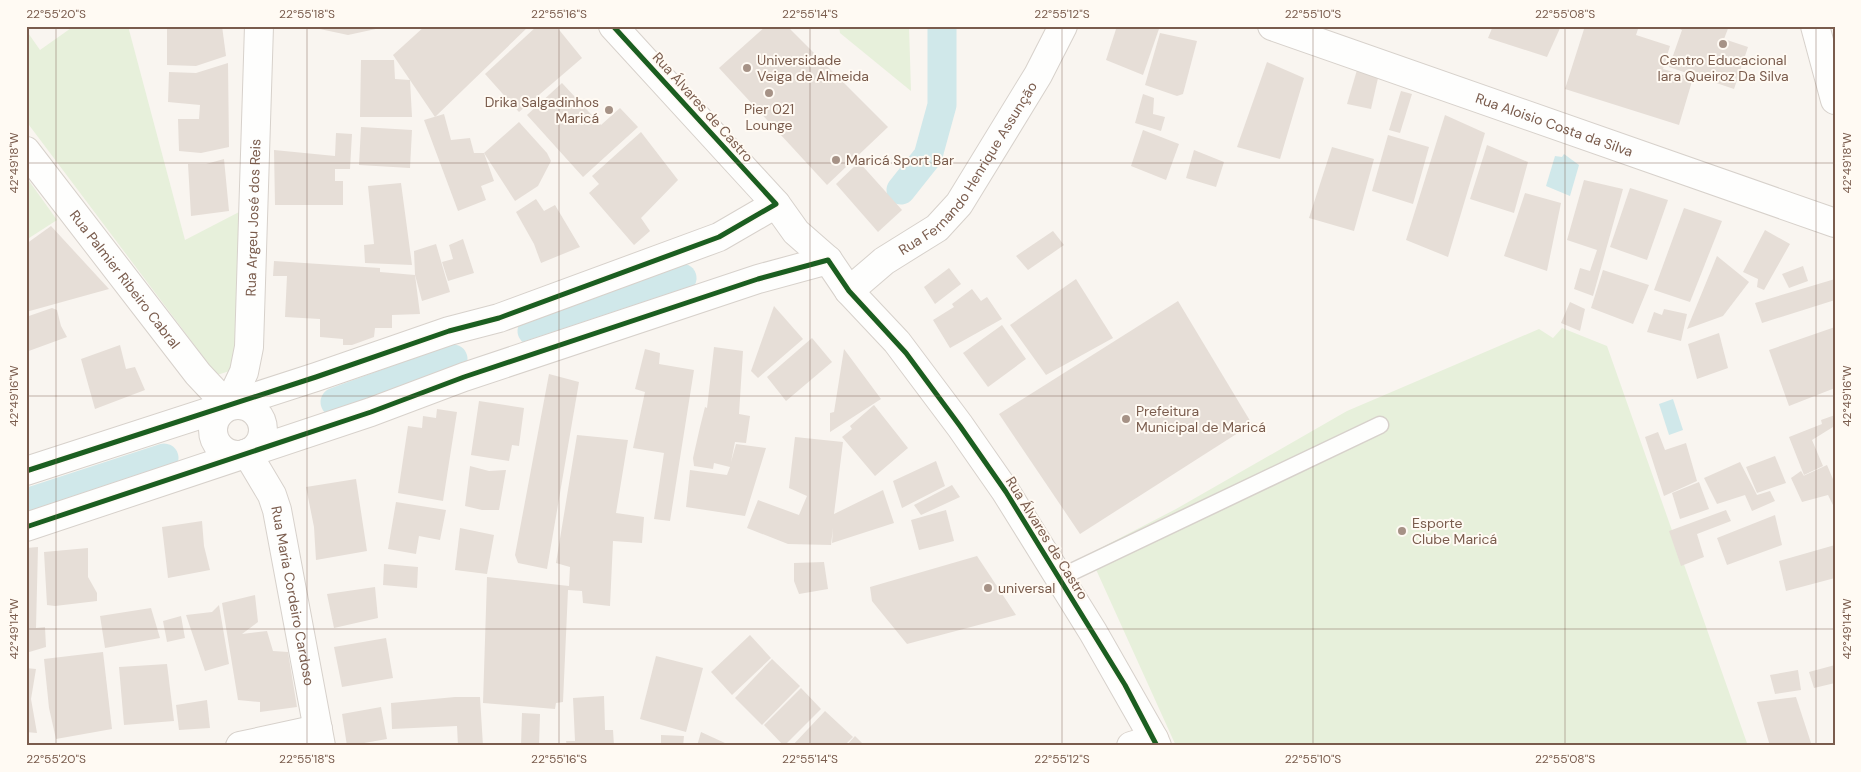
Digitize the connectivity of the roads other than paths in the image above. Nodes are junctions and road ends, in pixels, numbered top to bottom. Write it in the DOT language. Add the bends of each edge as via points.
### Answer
graph roads {
  1 [pos="259,26"];
  2 [pos="614,26"];
  3 [pos="1063,26"];
  4 [pos="1272,26"];
  5 [pos="1815,26"];
  6 [pos="1835,100"];
  7 [pos="26,151"];
  8 [pos="776,204"];
  9 [pos="1835,223"];
  10 [pos="828,260"];
  11 [pos="848,291"];
  12 [pos="228,406"];
  13 [pos="1380,425"];
  14 [pos="247,453"];
  15 [pos="26,471"];
  16 [pos="26,527"];
  17 [pos="1059,578"];
  18 [pos="320,737"];
  19 [pos="1147,744"];
  20 [pos="240,746"];
  1 -- 12 [label="street, Rua Argeu José dos Reis" via="249,347 244,372"];
  2 -- 8 [label="street, Rua Álvares de Castro"];
  3 -- 11 [label="street, Rua Fernando Henrique Assunção" via="1038,75 958,204 937,228 884,261"];
  4 -- 9 [label="street, Rua Aloisio Costa da Silva"];
  5 -- 6 [label="street"];
  7 -- 12 [label="street, Rua Palmier Ribeiro Cabral" via="198,374"];
  8 -- 10 [label="street, Rua Álvares de Castro" via="796,232"];
  8 -- 12 [label="street" via="718,236 499,318 449,330"];
  10 -- 11 [label="street, Rua Álvares de Castro"];
  10 -- 14 [label="street" via="758,278"];
  11 -- 17 [label="street, Rua Álvares de Castro" via="897,342 960,426 1006,492"];
  12 -- 14 [label="street" via="244,405 257,413 261,420 262,435 254,449"];
  12 -- 14 [label="street" via="216,416 212,431 214,439 218,446 231,454"];
  12 -- 15 [label="street"];
  13 -- 17 [label="lane"];
  14 -- 16 [label="street"];
  14 -- 18 [label="street, Rua Maria Cordeiro Cardoso" via="272,495 277,510"];
  17 -- 19 [label="street, Rua Álvares de Castro" via="1125,685"];
  18 -- 20 [label="street"];
}
